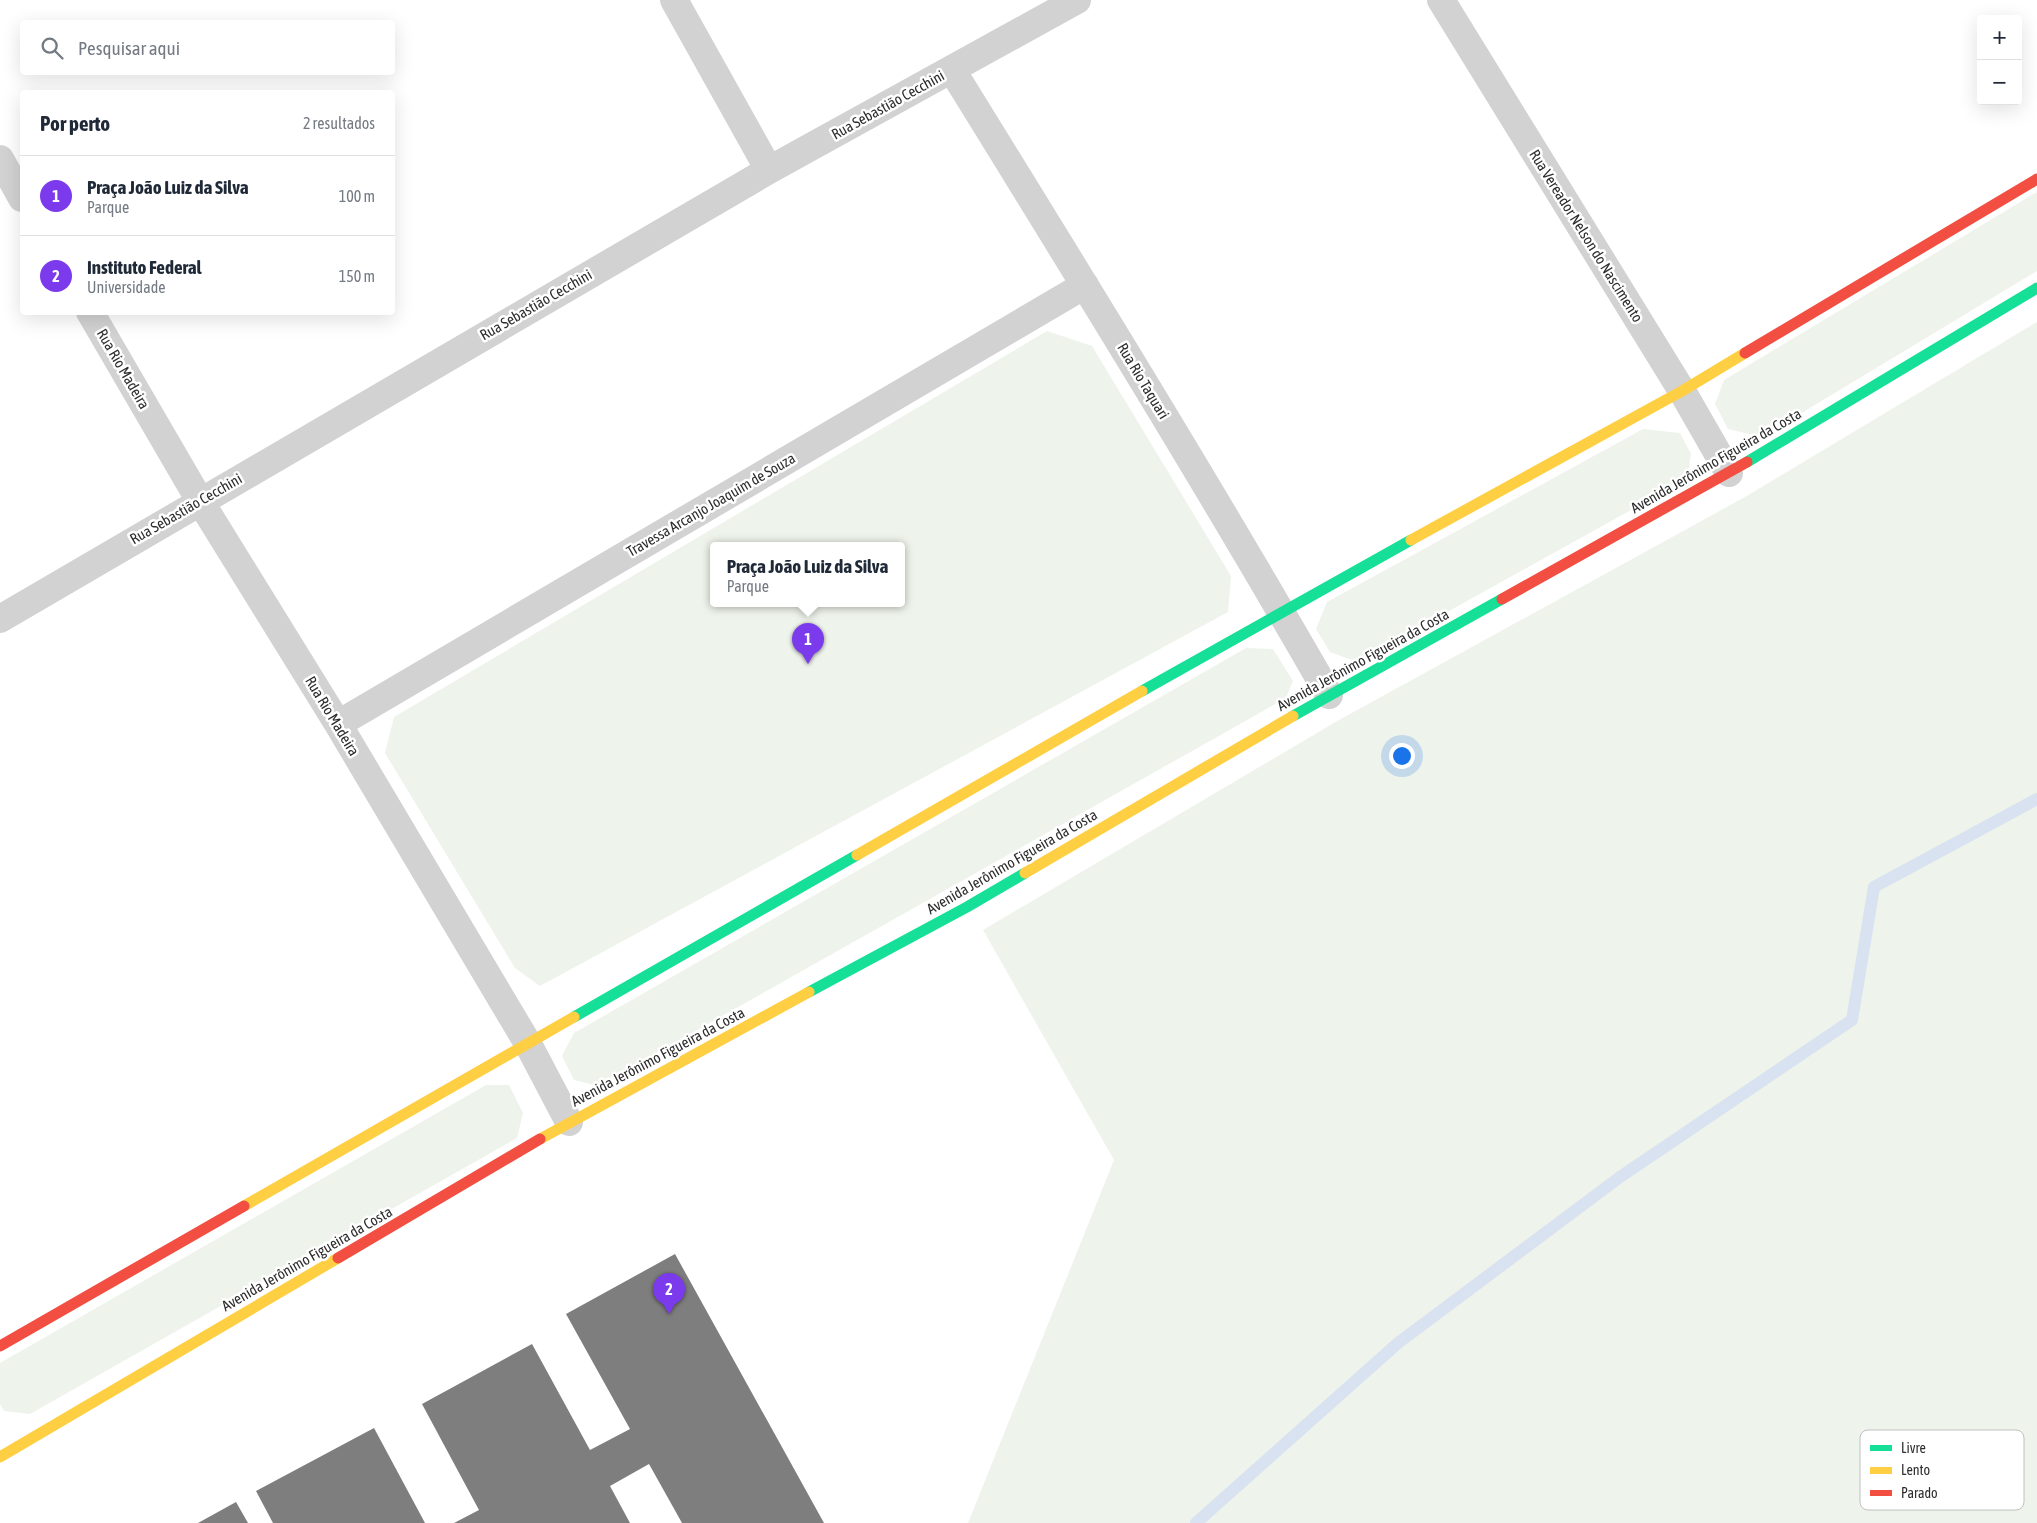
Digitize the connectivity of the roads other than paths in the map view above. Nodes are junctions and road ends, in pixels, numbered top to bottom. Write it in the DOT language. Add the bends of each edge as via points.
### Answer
graph roads {
  1 [pos="674,0"];
  2 [pos="1076,0"];
  3 [pos="1441,0"];
  4 [pos="952,70"];
  5 [pos="0,159"];
  6 [pos="769,170"];
  7 [pos="2037,179"];
  8 [pos="20,194"];
  9 [pos="1085,285"];
  10 [pos="2037,288"];
  11 [pos="92,315"];
  12 [pos="1682,391"];
  13 [pos="1729,473"];
  14 [pos="200,501"];
  15 [pos="1281,612"];
  16 [pos="0,619"];
  17 [pos="1328,695"];
  18 [pos="338,724"];
  19 [pos="527,1042"];
  20 [pos="569,1122"];
  21 [pos="0,1346"];
  22 [pos="3,1449"];
  1 -- 6 [label="street"];
  2 -- 4 [label="street, Rua Sebastião Cecchini"];
  3 -- 12 [label="street, Rua Vereador Nelson do Nascimento"];
  4 -- 6 [label="street, Rua Sebastião Cecchini"];
  4 -- 9 [label="street, Rua Rio Taquari"];
  5 -- 8 [label="street"];
  6 -- 14 [label="street, Rua Sebastião Cecchini"];
  7 -- 12 [label="main road"];
  9 -- 15 [label="street, Rua Rio Taquari"];
  9 -- 18 [label="street, Travessa Arcanjo Joaquim de Souza"];
  10 -- 13 [label="main road, Avenida Jerônimo Figueira da Costa"];
  11 -- 14 [label="street, Rua Rio Madeira"];
  12 -- 13 [label="street, Rua Vereador Nelson do Nascimento"];
  12 -- 15 [label="main road"];
  13 -- 17 [label="main road, Avenida Jerônimo Figueira da Costa"];
  14 -- 16 [label="street, Rua Sebastião Cecchini"];
  14 -- 18 [label="street, Rua Rio Madeira"];
  15 -- 17 [label="street, Rua Rio Taquari"];
  15 -- 19 [label="main road"];
  17 -- 20 [label="main road, Avenida Jerônimo Figueira da Costa" via="967,906"];
  18 -- 19 [label="street, Rua Rio Madeira"];
  19 -- 20 [label="street, Rua Rio Madeira"];
  19 -- 21 [label="main road"];
  20 -- 22 [label="main road, Avenida Jerônimo Figueira da Costa"];
}
